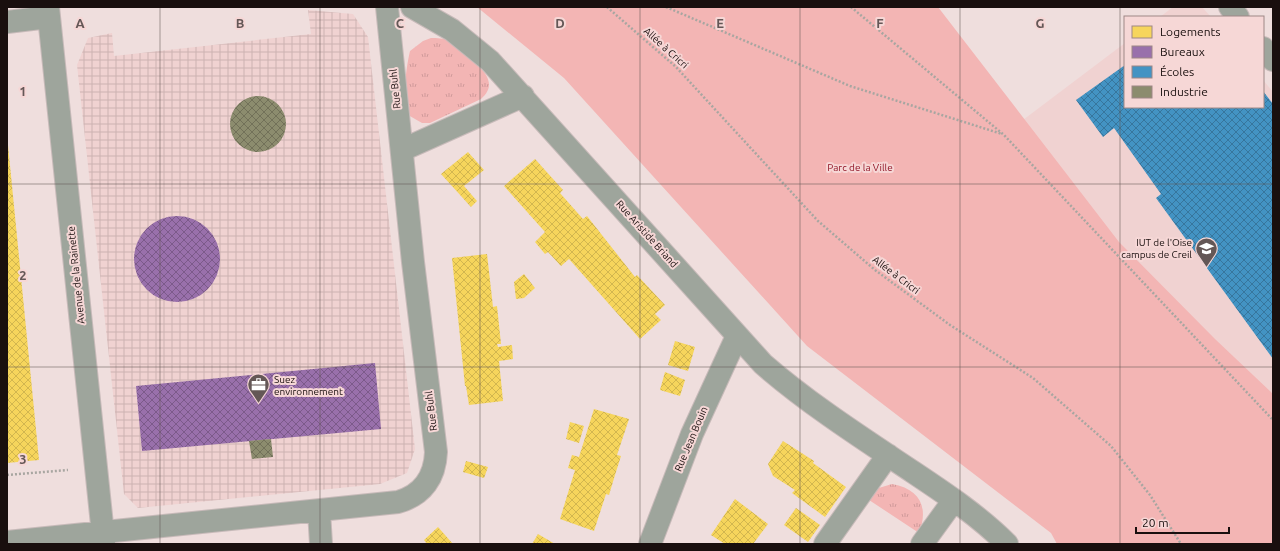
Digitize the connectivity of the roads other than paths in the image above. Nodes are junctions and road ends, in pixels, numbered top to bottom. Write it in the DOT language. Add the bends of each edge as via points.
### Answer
graph roads {
  1 [pos="387,7"];
  2 [pos="412,7"];
  3 [pos="1230,7"];
  4 [pos="49,12"];
  5 [pos="1237,16"];
  6 [pos="7,22"];
  7 [pos="1264,49"];
  8 [pos="1273,60"];
  9 [pos="523,96"];
  10 [pos="402,150"];
  11 [pos="737,336"];
  12 [pos="888,455"];
  13 [pos="954,500"];
  14 [pos="319,511"];
  15 [pos="104,538"];
  16 [pos="7,542"];
  17 [pos="321,544"];
  18 [pos="650,544"];
  19 [pos="825,544"];
  20 [pos="922,544"];
  21 [pos="1007,544"];
  1 -- 10 [label="street, Rue Buhl"];
  2 -- 9 [label="street, Rue Aristide Briand" via="452,30 470,44"];
  3 -- 5 [label="street"];
  4 -- 6 [label="street"];
  4 -- 15 [label="street, Avenue de la Rainette"];
  7 -- 8 [label="street"];
  9 -- 10 [label="street"];
  9 -- 11 [label="street, Rue Aristide Briand"];
  10 -- 14 [label="street, Rue Buhl" via="436,463 426,485 418,494 407,500"];
  11 -- 12 [label="street, Rue Aristide Briand" via="762,364 780,379"];
  11 -- 18 [label="street, Rue Jean Bouin" via="692,434"];
  12 -- 13 [label="street, Rue Aristide Briand"];
  12 -- 19 [label="street"];
  13 -- 20 [label="street"];
  13 -- 21 [label="street, Rue Aristide Briand" via="984,522"];
  14 -- 15 [label="street, Rue Buhl"];
  14 -- 17 [label="street"];
  15 -- 16 [label="street, Rue Buhl"];
}
